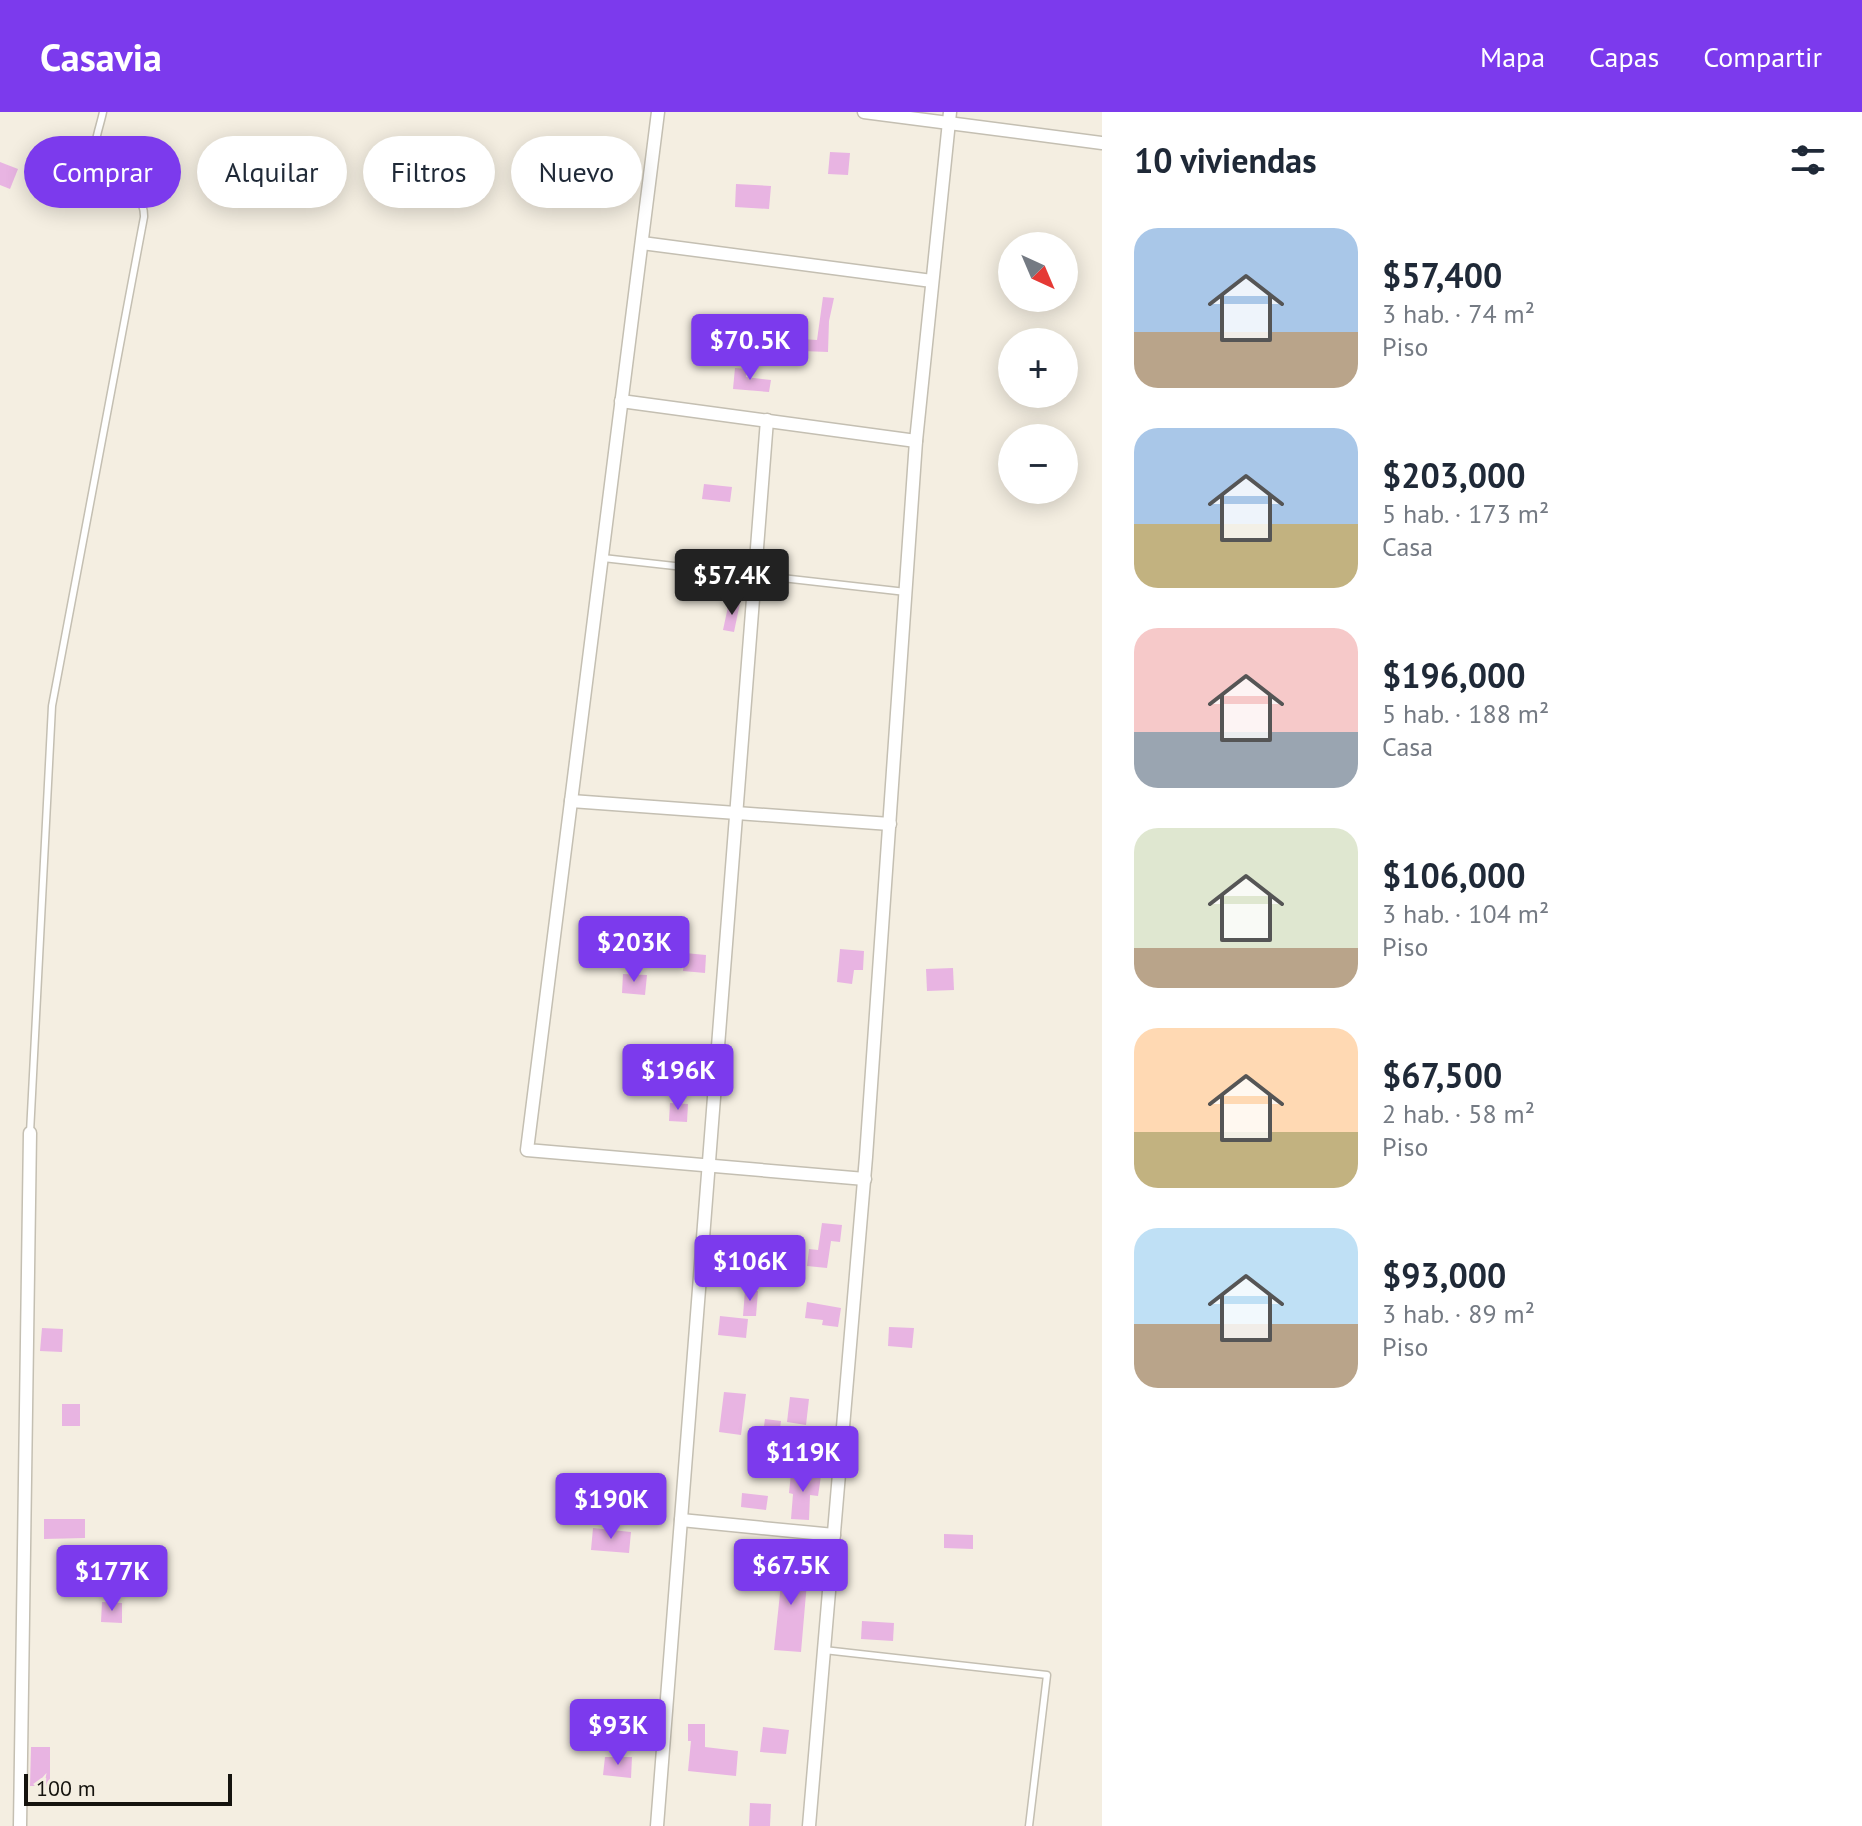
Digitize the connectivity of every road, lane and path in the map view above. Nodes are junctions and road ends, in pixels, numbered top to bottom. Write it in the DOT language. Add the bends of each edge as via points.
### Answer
graph roads {
  1 [pos="103,112"];
  2 [pos="658,112"];
  3 [pos="864,112"];
  4 [pos="949,117"];
  5 [pos="1102,143"];
  6 [pos="642,243"];
  7 [pos="932,281"];
  8 [pos="621,401"];
  9 [pos="767,420"];
  10 [pos="916,441"];
  11 [pos="602,558"];
  12 [pos="755,575"];
  13 [pos="906,592"];
  14 [pos="571,801"];
  15 [pos="736,813"];
  16 [pos="890,824"];
  17 [pos="30,1133"];
  18 [pos="709,1166"];
  19 [pos="865,1179"];
  20 [pos="681,1520"];
  21 [pos="834,1535"];
  22 [pos="824,1650"];
  23 [pos="20,1826"];
  24 [pos="657,1826"];
  25 [pos="809,1826"];
  26 [pos="1029,1826"];
  1 -- 17 [label="lane" via="96,167 138,197 144,217 52,706"];
  2 -- 6 [label="street"];
  3 -- 4 [label="street"];
  4 -- 5 [label="street"];
  4 -- 7 [label="street"];
  6 -- 7 [label="street"];
  6 -- 8 [label="street"];
  7 -- 10 [label="street"];
  8 -- 9 [label="street"];
  8 -- 11 [label="street"];
  9 -- 10 [label="street"];
  9 -- 12 [label="street"];
  10 -- 13 [label="street"];
  11 -- 12 [label="lane"];
  11 -- 14 [label="street"];
  12 -- 13 [label="lane"];
  12 -- 15 [label="street"];
  13 -- 16 [label="street"];
  14 -- 15 [label="street"];
  14 -- 18 [label="street" via="527,1150"];
  15 -- 16 [label="street"];
  15 -- 18 [label="street"];
  16 -- 19 [label="street"];
  17 -- 23 [label="street"];
  18 -- 19 [label="street"];
  18 -- 20 [label="street"];
  19 -- 21 [label="street"];
  20 -- 21 [label="street"];
  20 -- 24 [label="street"];
  21 -- 22 [label="street"];
  22 -- 25 [label="street"];
  22 -- 26 [label="lane" via="1047,1675"];
}
